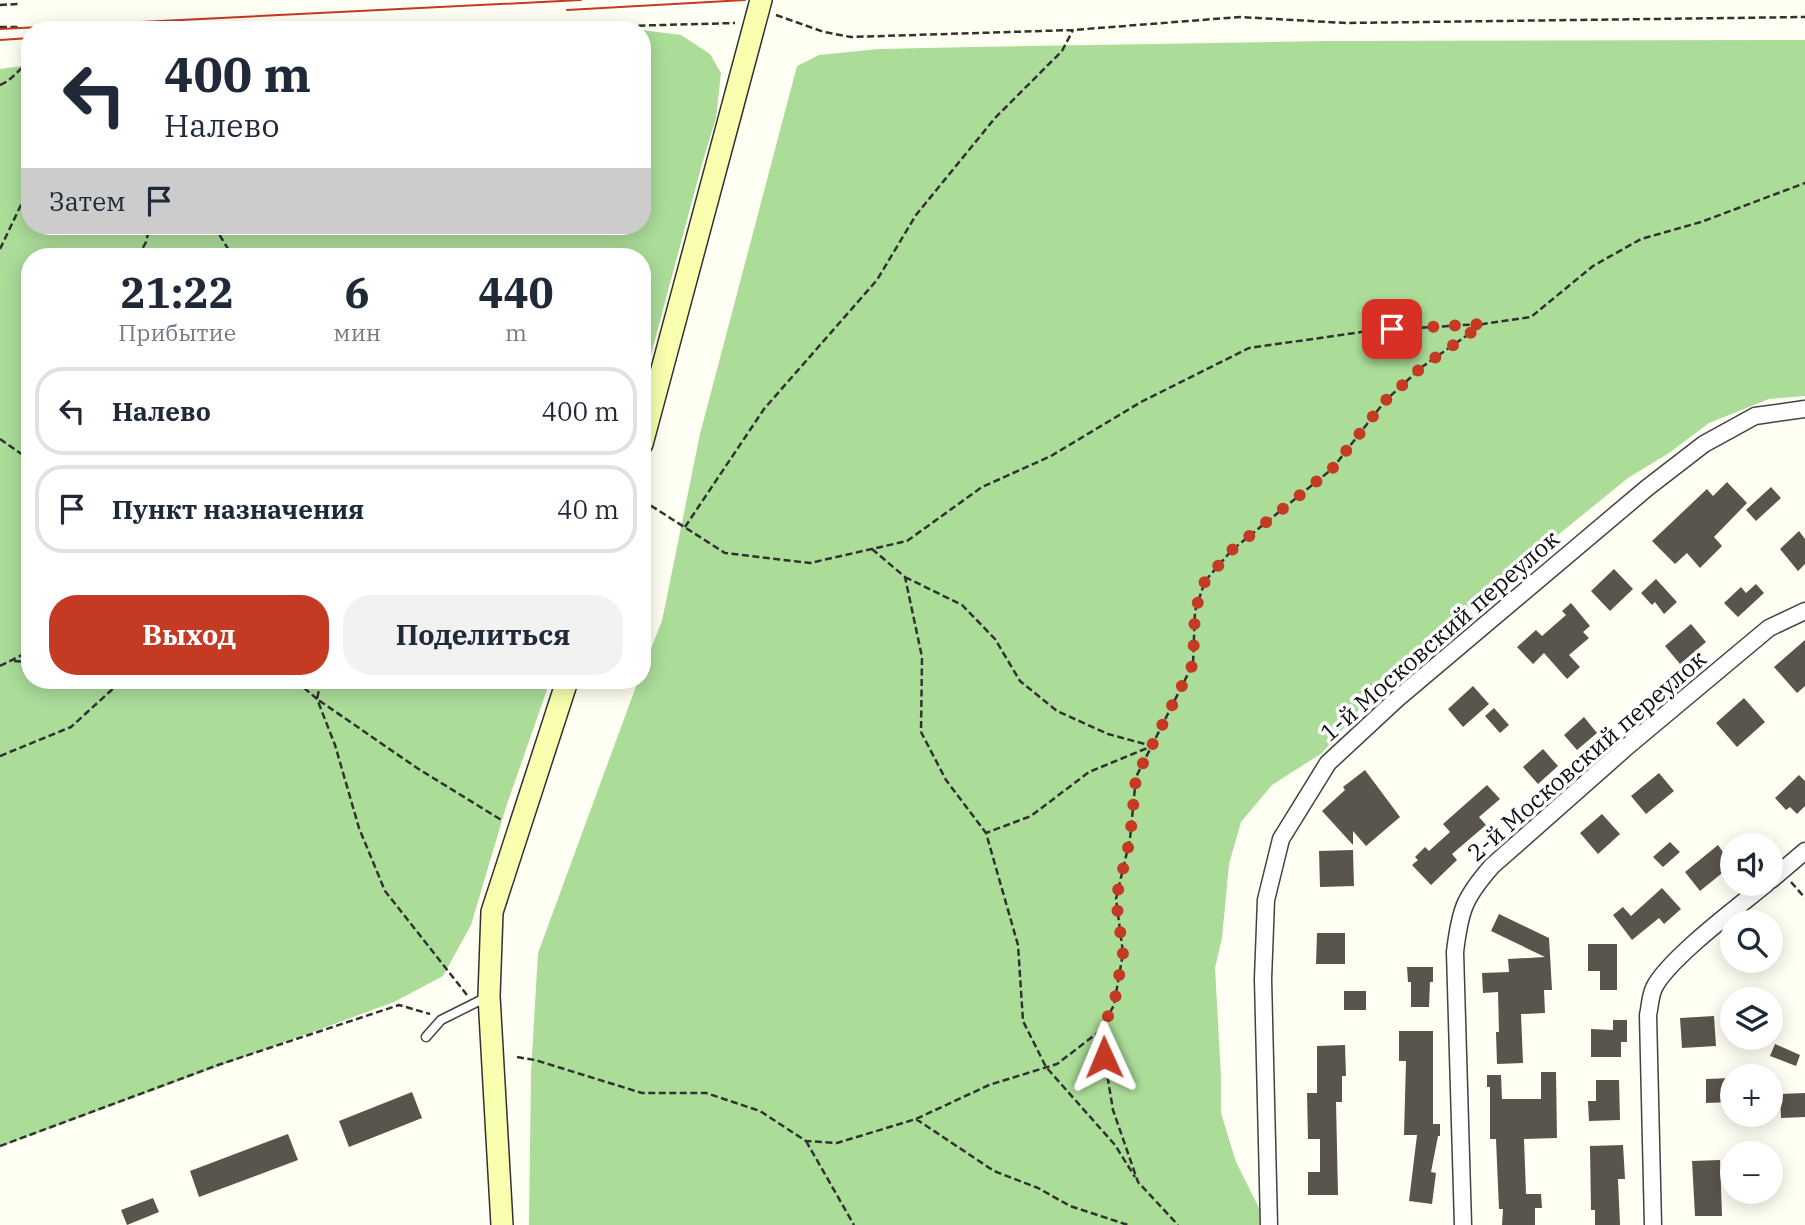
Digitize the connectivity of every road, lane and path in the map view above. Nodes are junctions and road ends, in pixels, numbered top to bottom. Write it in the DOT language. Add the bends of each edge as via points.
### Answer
graph roads {
  1 [pos="18,4"];
  2 [pos="0,5"];
  3 [pos="759,11"];
  4 [pos="1805,17"];
  5 [pos="613,21"];
  6 [pos="0,27"];
  7 [pos="19,27"];
  8 [pos="1073,30"];
  9 [pos="21,68"];
  10 [pos="0,85"];
  11 [pos="1805,183"];
  12 [pos="21,205"];
  13 [pos="0,249"];
  14 [pos="1483,324"];
  15 [pos="1805,409"];
  16 [pos="651,411"];
  17 [pos="0,439"];
  18 [pos="21,454"];
  19 [pos="651,506"];
  20 [pos="685,527"];
  21 [pos="872,549"];
  22 [pos="905,577"];
  23 [pos="1805,611"];
  24 [pos="21,656"];
  25 [pos="10,661"];
  26 [pos="21,662"];
  27 [pos="0,666"];
  28 [pos="113,689"];
  29 [pos="305,689"];
  30 [pos="319,689"];
  31 [pos="564,689"];
  32 [pos="317,699"];
  33 [pos="1152,747"];
  34 [pos="0,756"];
  35 [pos="519,826"];
  36 [pos="986,833"];
  37 [pos="1805,851"];
  38 [pos="1783,869"];
  39 [pos="1783,881"];
  40 [pos="1752,896"];
  41 [pos="1805,898"];
  42 [pos="481,999"];
  43 [pos="441,1020"];
  44 [pos="1100,1031"];
  45 [pos="426,1037"];
  46 [pos="517,1057"];
  47 [pos="1046,1068"];
  48 [pos="916,1119"];
  49 [pos="806,1141"];
  50 [pos="0,1146"];
  51 [pos="1138,1182"];
  52 [pos="502,1225"];
  53 [pos="854,1225"];
  54 [pos="1128,1225"];
  55 [pos="1178,1225"];
  56 [pos="1269,1225"];
  57 [pos="1463,1225"];
  58 [pos="1653,1225"];
  1 -- 2 [label="path"];
  3 -- 5 [label="path"];
  3 -- 8 [label="path" via="851,37"];
  3 -- 16 [label="street"];
  4 -- 8 [label="path" via="1346,23 1240,18"];
  6 -- 7 [label="path"];
  8 -- 20 [label="path" via="1062,51 995,118 916,215 877,280 764,409"];
  9 -- 10 [label="path"];
  11 -- 14 [label="path" via="1641,239 1593,266 1531,317"];
  12 -- 13 [label="path"];
  14 -- 21 [label="path" via="1369,331 1249,348 1141,402 1051,456 982,487 907,541"];
  14 -- 33 [label="path" via="1422,367 1385,401 1332,469 1232,550 1205,581 1195,611 1193,664"];
  15 -- 56 [label="street, 1-й Московский переулок" via="1755,416 1704,444 1396,699 1328,763 1281,839 1266,900 1263,979"];
  17 -- 18 [label="path"];
  19 -- 20 [label="path"];
  20 -- 21 [label="path" via="725,553 750,556 810,563"];
  21 -- 22 [label="path"];
  22 -- 33 [label="path" via="962,605 995,639 1020,681 1058,711 1108,734"];
  22 -- 36 [label="path" via="922,657 920,732 946,780"];
  23 -- 57 [label="street, 2-й Московский переулок" via="1769,628 1629,745 1472,889 1460,914 1455,952"];
  24 -- 25 [label="path"];
  25 -- 26 [label="path"];
  25 -- 27 [label="path"];
  28 -- 34 [label="path" via="71,727"];
  29 -- 32 [label="path"];
  30 -- 32 [label="path"];
  31 -- 35 [label="street"];
  32 -- 35 [label="path" via="465,799"];
  32 -- 42 [label="path" via="385,891"];
  33 -- 36 [label="path" via="1089,772 1031,816"];
  33 -- 44 [label="path" via="1136,777 1130,839 1116,899 1123,953 1114,1005"];
  35 -- 42 [label="street" via="492,912"];
  36 -- 47 [label="path" via="1018,945 1023,1021"];
  37 -- 38 [label="street"];
  39 -- 41 [label="path"];
  40 -- 58 [label="street" via="1683,955 1653,989 1648,1015"];
  42 -- 43 [label="lane"];
  42 -- 52 [label="street"];
  43 -- 45 [label="lane"];
  43 -- 50 [label="path" via="399,1005 218,1065"];
  44 -- 47 [label="path"];
  44 -- 51 [label="path" via="1113,1110"];
  46 -- 49 [label="path" via="642,1093 706,1093 760,1111"];
  47 -- 48 [label="path" via="989,1085"];
  47 -- 51 [label="path" via="1115,1145"];
  48 -- 49 [label="path" via="837,1143"];
  48 -- 54 [label="path" via="994,1171 1070,1206"];
  49 -- 53 [label="path"];
  51 -- 55 [label="path"];
}
